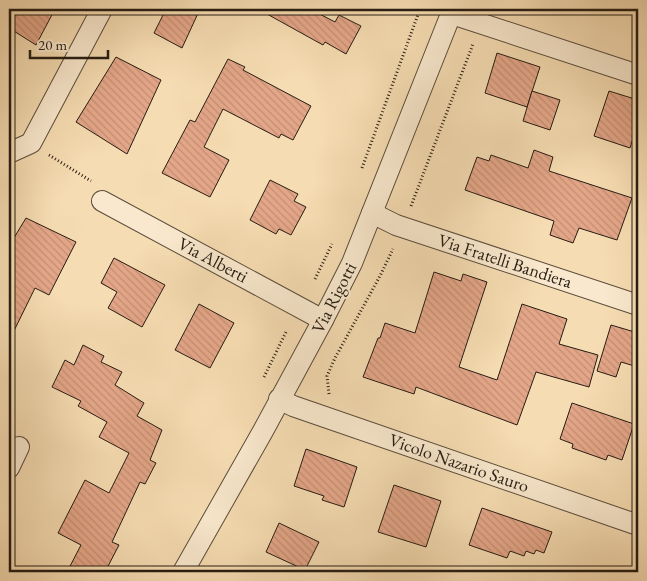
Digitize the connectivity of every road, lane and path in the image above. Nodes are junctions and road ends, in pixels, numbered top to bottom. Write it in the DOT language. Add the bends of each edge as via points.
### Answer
graph roads {
  1 [pos="102,9"];
  2 [pos="420,9"];
  3 [pos="453,11"];
  4 [pos="480,24"];
  5 [pos="638,76"];
  6 [pos="9,153"];
  7 [pos="54,158"];
  8 [pos="361,172"];
  9 [pos="102,201"];
  10 [pos="372,213"];
  11 [pos="403,227"];
  12 [pos="333,243"];
  13 [pos="315,279"];
  14 [pos="638,305"];
  15 [pos="323,320"];
  16 [pos="280,399"];
  17 [pos="331,399"];
  18 [pos="20,447"];
  19 [pos="9,468"];
  20 [pos="638,525"];
  21 [pos="183,572"];
  1 -- 6 [label="street" via="31,143"];
  2 -- 8 [label="path"];
  3 -- 4 [label="street"];
  3 -- 10 [label="street, Via Rigotti"];
  4 -- 5 [label="street"];
  4 -- 11 [label="path"];
  7 -- 9 [label="path" via="108,192"];
  9 -- 15 [label="street, Via Alberti"];
  10 -- 11 [label="street, Via Fratelli Bandiera"];
  10 -- 15 [label="street, Via Rigotti" via="352,263"];
  11 -- 14 [label="street, Via Fratelli Bandiera"];
  11 -- 17 [label="path" via="327,376"];
  12 -- 13 [label="path"];
  15 -- 16 [label="street, Via Rigotti"];
  16 -- 20 [label="street, Vicolo Nazario Sauro"];
  16 -- 21 [label="street, Via Rigotti"];
  18 -- 19 [label="street"];
}
